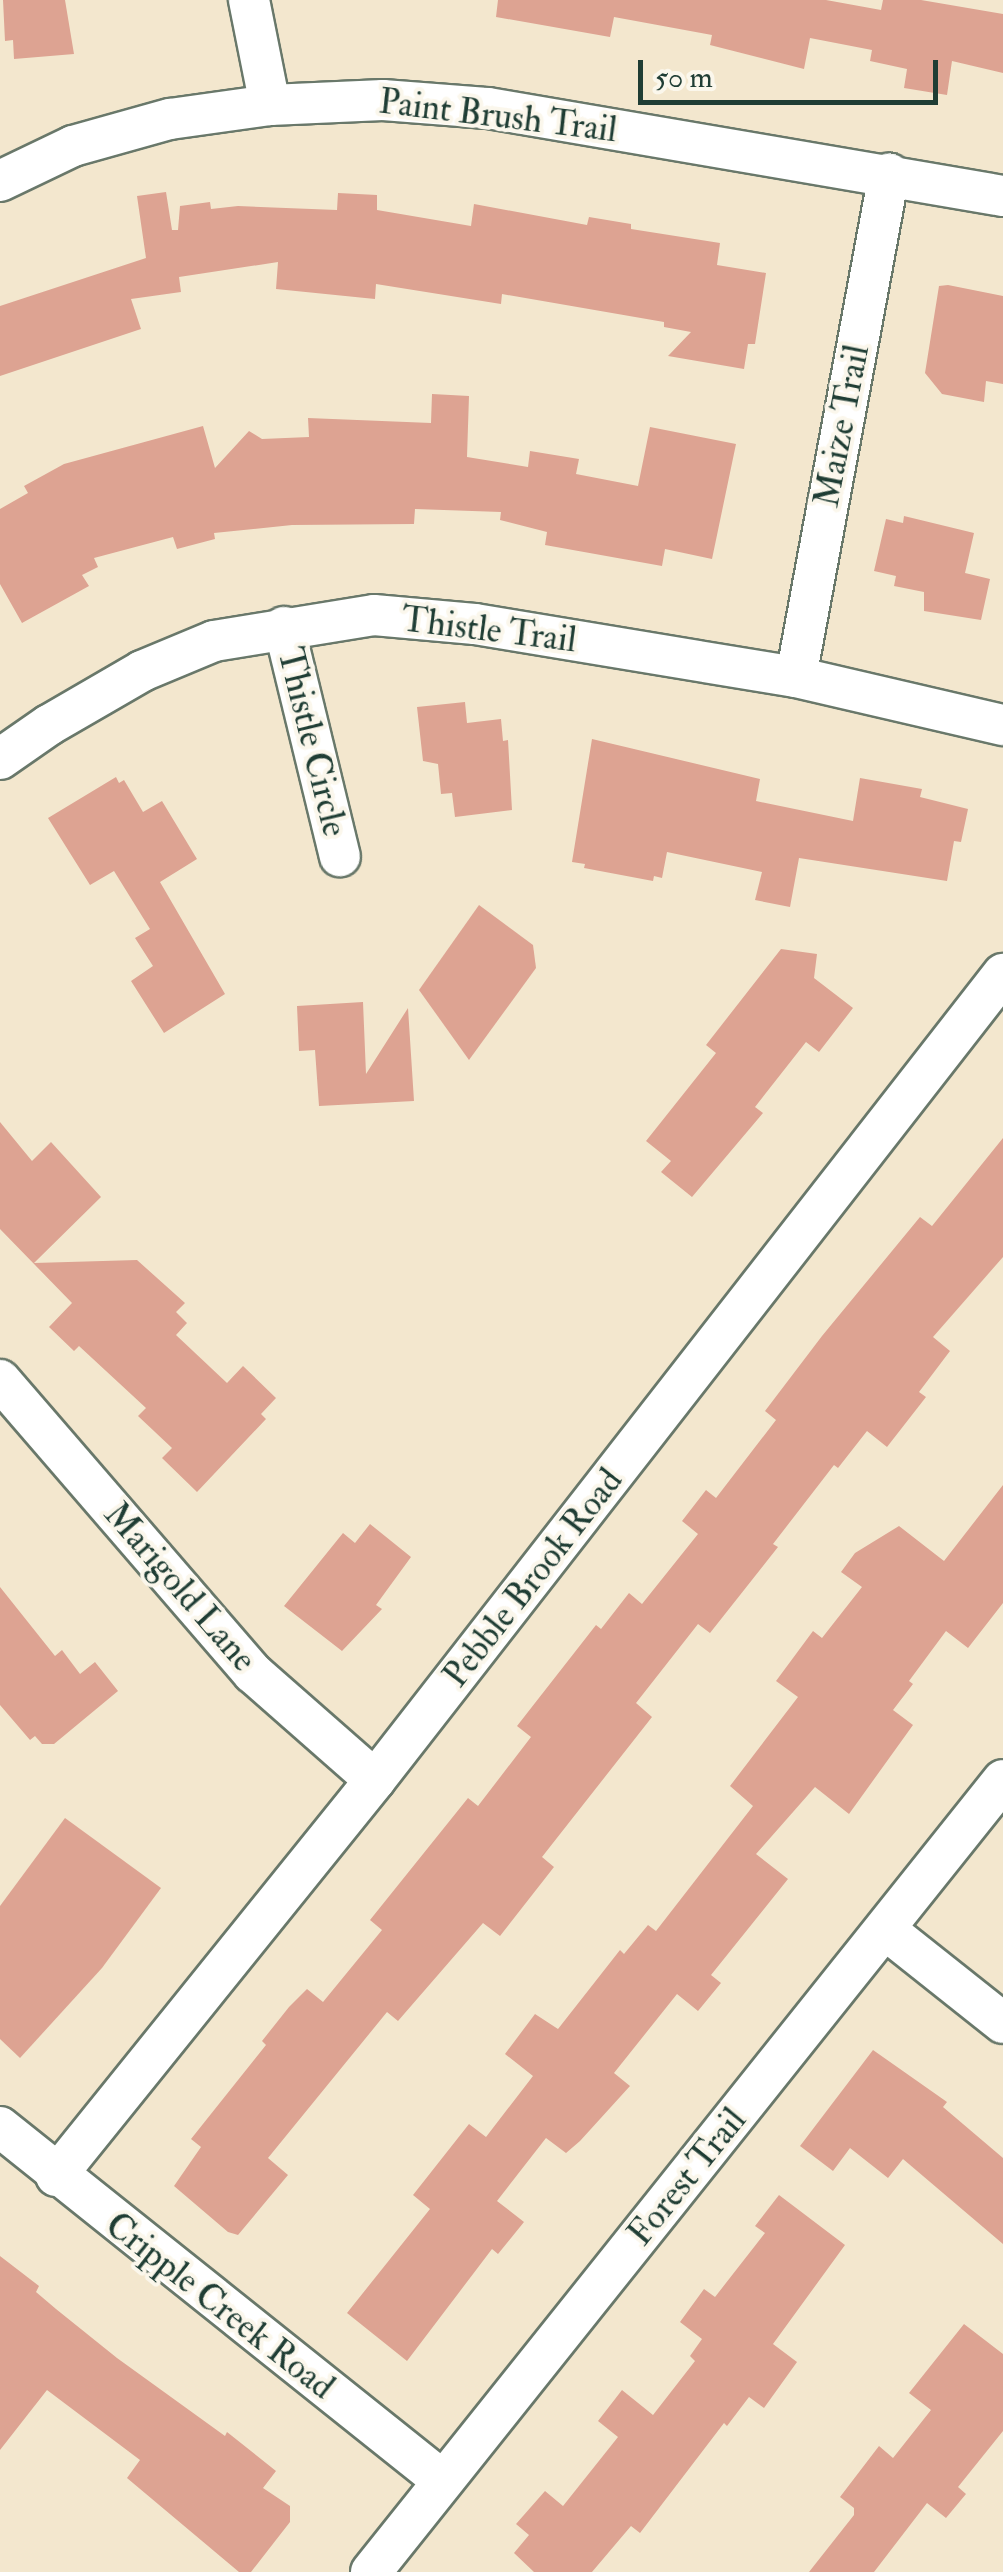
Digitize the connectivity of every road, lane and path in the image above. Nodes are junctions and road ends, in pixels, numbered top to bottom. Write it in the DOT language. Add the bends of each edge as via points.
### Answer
graph roads {
  1 [pos="249,0"];
  2 [pos="270,104"];
  3 [pos="889,174"];
  4 [pos="0,181"];
  5 [pos="1003,196"];
  6 [pos="284,627"];
  7 [pos="796,677"];
  8 [pos="1003,725"];
  9 [pos="0,759"];
  10 [pos="340,856"];
  11 [pos="1003,974"];
  12 [pos="0,1380"];
  13 [pos="375,1780"];
  14 [pos="1003,1780"];
  15 [pos="886,1930"];
  16 [pos="1003,2022"];
  17 [pos="0,2127"];
  18 [pos="56,2176"];
  19 [pos="442,2481"];
  20 [pos="371,2572"];
  1 -- 2 [label="street"];
  2 -- 3 [label="street, Paint Brush Trail" via="382,100 488,108"];
  2 -- 4 [label="street, Paint Brush Trail" via="170,119 73,146"];
  3 -- 5 [label="street, Paint Brush Trail"];
  3 -- 7 [label="street, Maize Trail"];
  6 -- 7 [label="street, Thistle Trail" via="374,616 475,624"];
  6 -- 9 [label="street, Thistle Trail" via="214,641 142,671"];
  6 -- 10 [label="street, Thistle Circle"];
  7 -- 8 [label="street, Thistle Trail"];
  11 -- 13 [label="street, Pebble Brook Road"];
  12 -- 13 [label="street, Marigold Lane" via="253,1673"];
  13 -- 18 [label="street, Pebble Brook Road"];
  14 -- 15 [label="street, Forest Trail"];
  15 -- 16 [label="street"];
  15 -- 19 [label="street, Forest Trail"];
  17 -- 18 [label="street, Cripple Creek Road"];
  18 -- 19 [label="street, Cripple Creek Road"];
  19 -- 20 [label="street, Forest Trail"];
}
